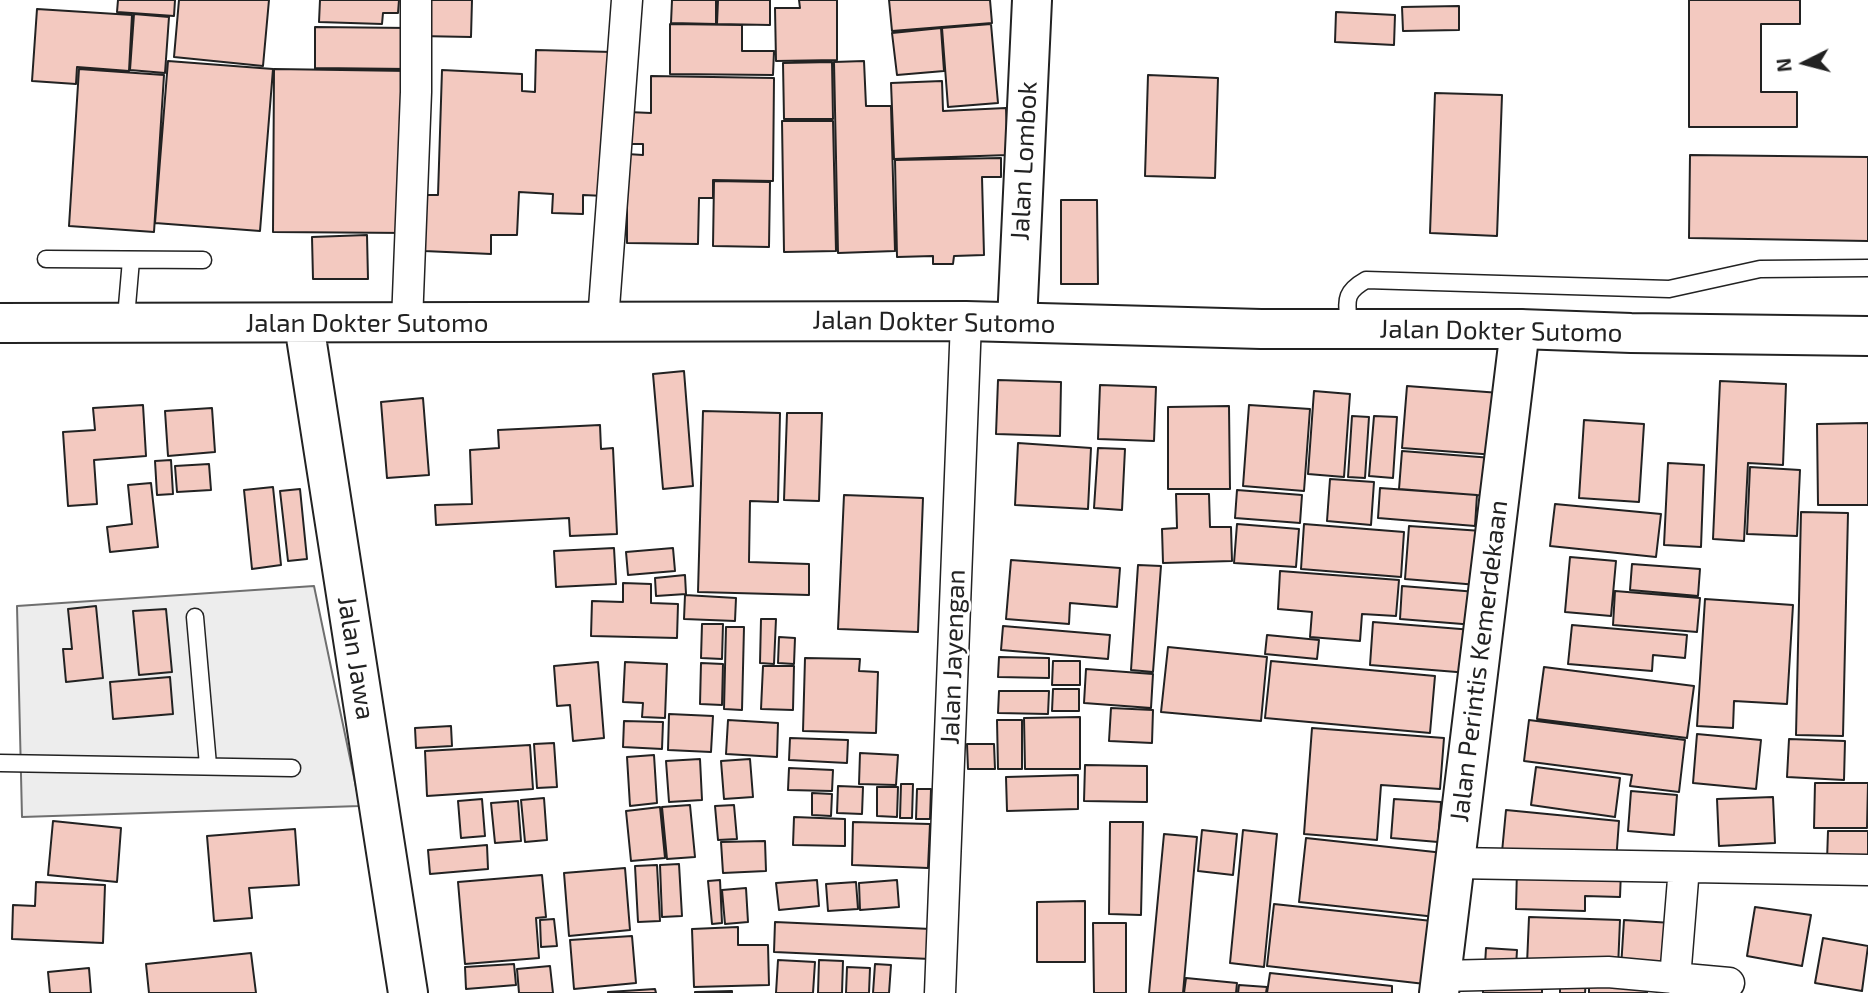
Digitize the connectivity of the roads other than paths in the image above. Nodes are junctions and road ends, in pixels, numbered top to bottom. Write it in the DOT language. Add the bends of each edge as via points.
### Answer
graph roads {
  1 [pos="416,0"];
  2 [pos="627,0"];
  3 [pos="1032,0"];
  4 [pos="46,260"];
  5 [pos="131,260"];
  6 [pos="203,260"];
  7 [pos="1868,268"];
  8 [pos="603,321"];
  9 [pos="966,321"];
  10 [pos="407,322"];
  11 [pos="1017,322"];
  12 [pos="0,323"];
  13 [pos="129,323"];
  14 [pos="304,324"];
  15 [pos="1349,329"];
  16 [pos="1520,329"];
  17 [pos="1868,337"];
  18 [pos="195,617"];
  19 [pos="0,763"];
  20 [pos="208,765"];
  21 [pos="292,768"];
  22 [pos="1454,863"];
  23 [pos="1684,867"];
  24 [pos="1868,870"];
  25 [pos="1675,979"];
  26 [pos="1730,982"];
  27 [pos="1440,984"];
  28 [pos="408,993"];
  29 [pos="940,993"];
  1 -- 10 [label="street"];
  2 -- 8 [label="street"];
  3 -- 11 [label="main road, Jalan Lombok"];
  4 -- 5 [label="lane"];
  5 -- 6 [label="lane"];
  5 -- 13 [label="lane"];
  7 -- 15 [label="lane" via="1760,269 1669,289 1366,279 1348,294"];
  8 -- 9 [label="main road, Jalan Dokter Sutomo"];
  8 -- 10 [label="main road, Jalan Dokter Sutomo"];
  9 -- 11 [label="main road, Jalan Dokter Sutomo"];
  9 -- 29 [label="street, Jalan Jayengan"];
  10 -- 14 [label="main road, Jalan Dokter Sutomo"];
  11 -- 15 [label="main road, Jalan Dokter Sutomo"];
  12 -- 13 [label="main road, Jalan Dokter Sutomo"];
  13 -- 14 [label="main road, Jalan Dokter Sutomo"];
  14 -- 28 [label="main road, Jalan Jawa"];
  15 -- 16 [label="main road, Jalan Dokter Sutomo"];
  16 -- 17 [label="main road, Jalan Dokter Sutomo"];
  16 -- 22 [label="main road, Jalan Perintis Kemerdekaan"];
  18 -- 20 [label="lane"];
  19 -- 20 [label="lane"];
  20 -- 21 [label="lane"];
  22 -- 23 [label="street"];
  22 -- 27 [label="main road, Jalan Perintis Kemerdekaan"];
  23 -- 24 [label="street"];
  23 -- 25 [label="street"];
  25 -- 26 [label="street"];
  25 -- 27 [label="street" via="1608,972"];
}
